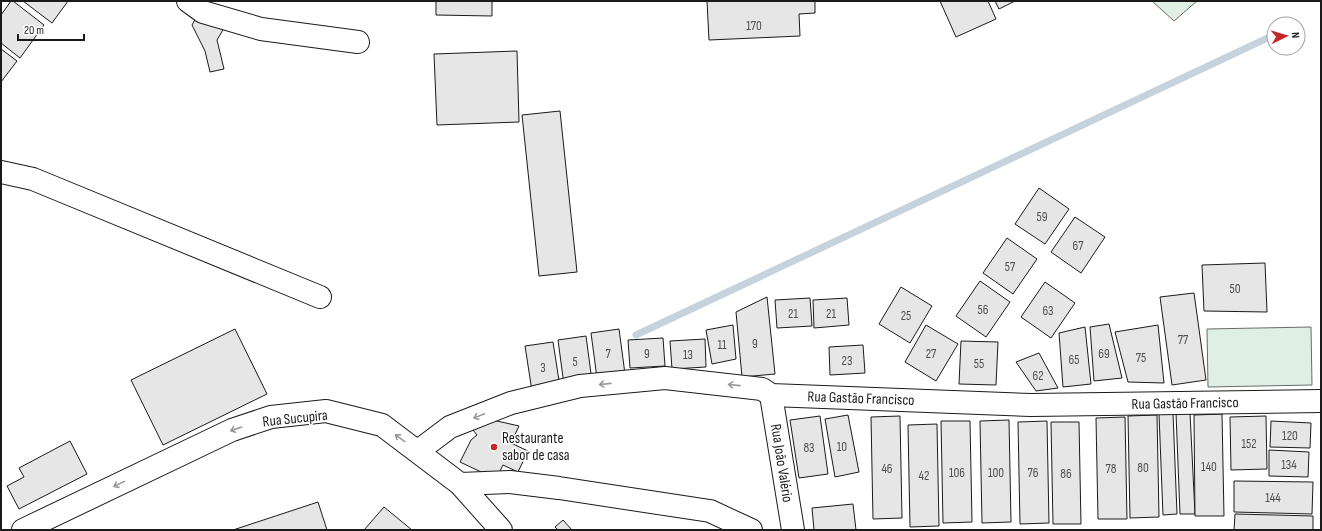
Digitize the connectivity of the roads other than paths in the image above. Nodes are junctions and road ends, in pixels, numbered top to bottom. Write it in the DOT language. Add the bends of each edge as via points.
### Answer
graph roads {
  1 [pos="188,1"];
  2 [pos="358,42"];
  3 [pos="1,172"];
  4 [pos="320,297"];
  5 [pos="771,395"];
  6 [pos="1321,401"];
  7 [pos="418,451"];
  8 [pos="460,484"];
  9 [pos="23,530"];
  10 [pos="501,530"];
  11 [pos="751,530"];
  12 [pos="793,530"];
  1 -- 2 [label="street" via="203,12 261,29"];
  3 -- 4 [label="street" via="33,179"];
  5 -- 6 [label="street, Rua Gastão Francisco" via="1031,405"];
  5 -- 7 [label="street, Rua Gastão Francisco, one-way" via="762,389 665,378 580,386 511,403 450,427"];
  5 -- 12 [label="street, Rua João Valério"];
  7 -- 8 [label="street, Rua Sucupira"];
  7 -- 9 [label="street, Rua Sucupira, one-way" via="382,425 326,412 270,417 232,430"];
  8 -- 10 [label="street, Rua Sucupira"];
  8 -- 11 [label="street" via="510,482 710,511"];
}
